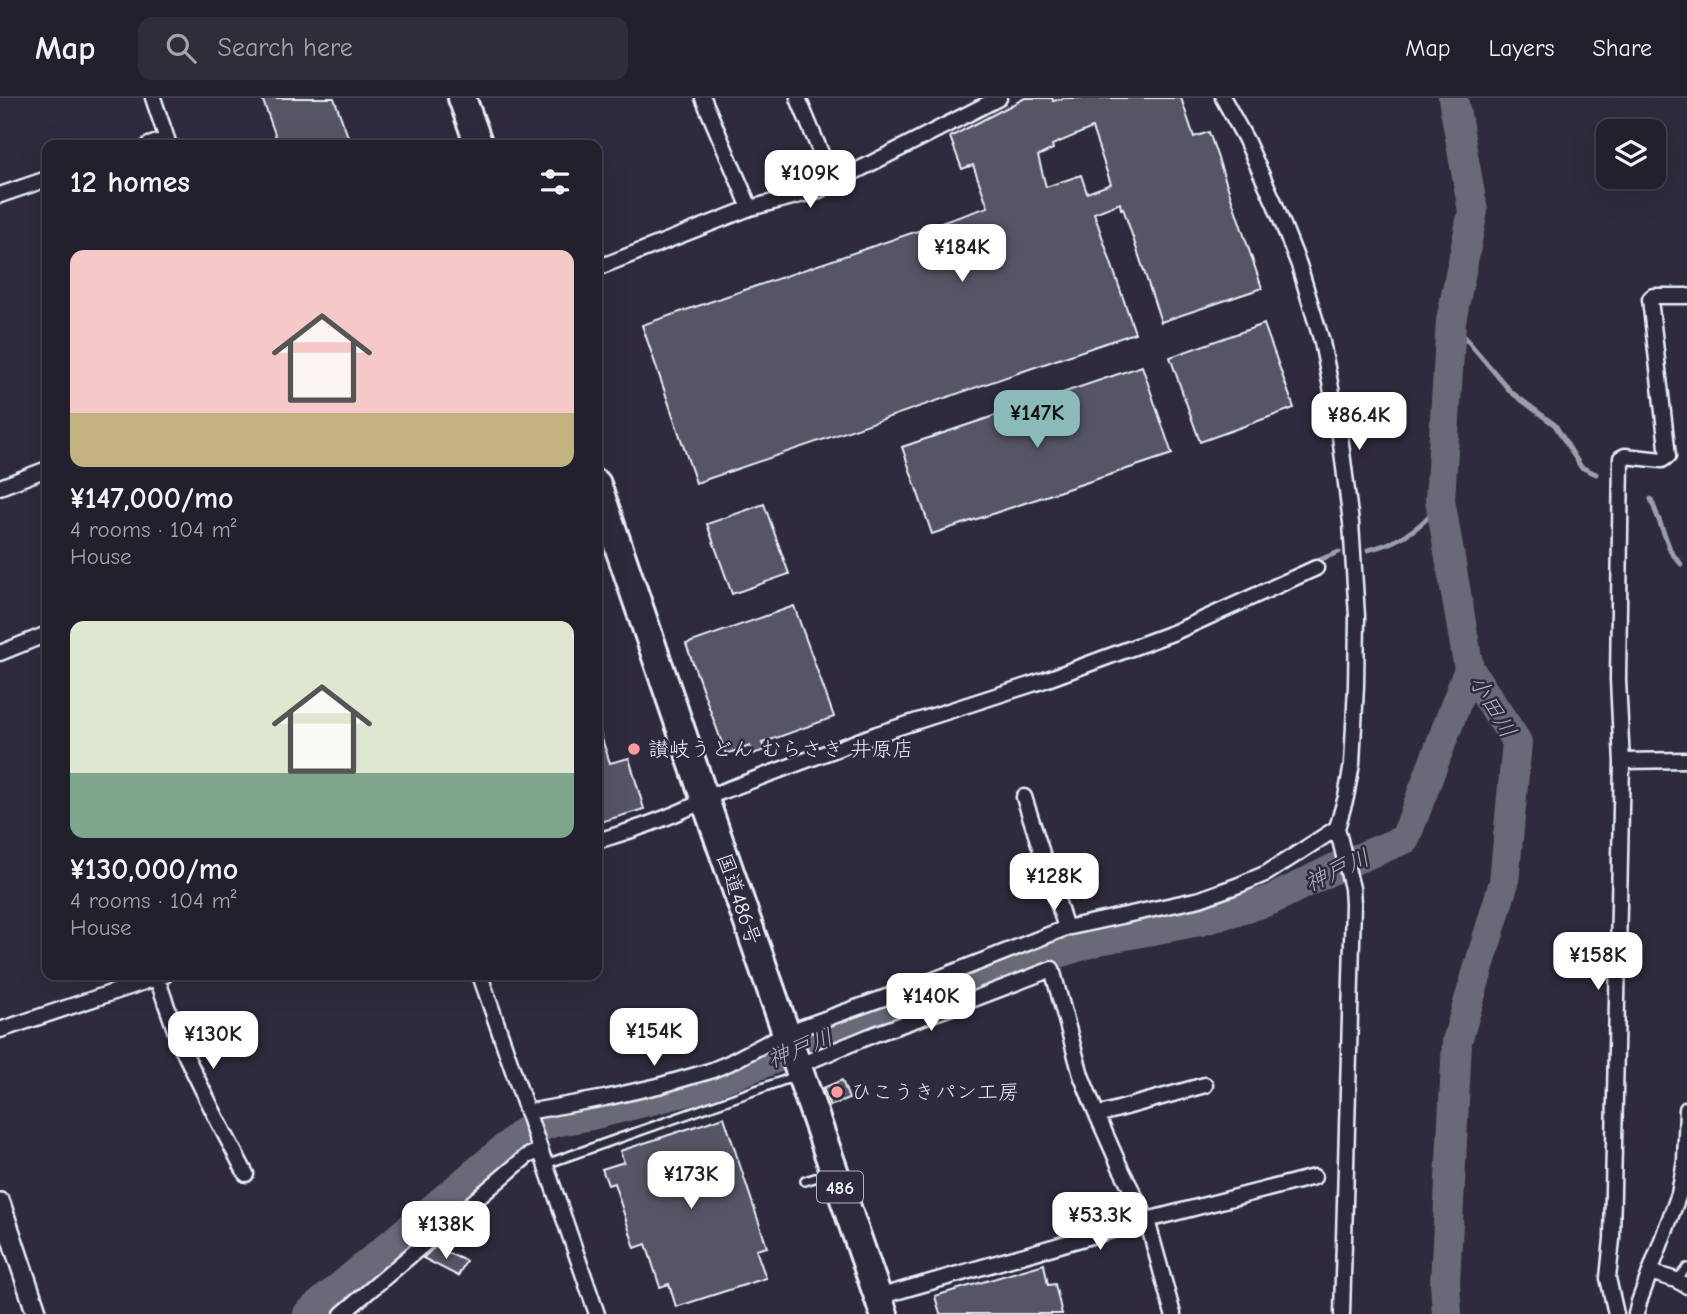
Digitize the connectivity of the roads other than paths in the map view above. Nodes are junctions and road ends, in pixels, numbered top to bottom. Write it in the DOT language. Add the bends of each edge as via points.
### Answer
graph roads {
  1 [pos="153,98"];
  2 [pos="462,98"];
  3 [pos="703,98"];
  4 [pos="797,98"];
  5 [pos="999,98"];
  6 [pos="1223,98"];
  7 [pos="167,140"];
  8 [pos="477,140"];
  9 [pos="42,181"];
  10 [pos="833,183"];
  11 [pos="0,195"];
  12 [pos="750,208"];
  13 [pos="602,266"];
  14 [pos="1687,296"];
  15 [pos="42,471"];
  16 [pos="0,487"];
  17 [pos="602,499"];
  18 [pos="1316,568"];
  19 [pos="42,636"];
  20 [pos="0,653"];
  21 [pos="1687,760"];
  22 [pos="1622,763"];
  23 [pos="1024,797"];
  24 [pos="705,800"];
  25 [pos="1338,834"];
  26 [pos="602,840"];
  27 [pos="1066,928"];
  28 [pos="149,980"];
  29 [pos="162,980"];
  30 [pos="482,980"];
  31 [pos="0,1030"];
  32 [pos="793,1055"];
  33 [pos="1205,1084"];
  34 [pos="1687,1109"];
  35 [pos="528,1115"];
  36 [pos="1097,1115"];
  37 [pos="541,1152"];
  38 [pos="835,1172"];
  39 [pos="246,1174"];
  40 [pos="1314,1177"];
  41 [pos="805,1181"];
  42 [pos="0,1203"];
  43 [pos="1147,1220"];
  44 [pos="1687,1268"];
  45 [pos="1650,1272"];
  46 [pos="1681,1283"];
  47 [pos="881,1306"];
  48 [pos="32,1311"];
  49 [pos="342,1314"];
  50 [pos="597,1314"];
  51 [pos="1173,1314"];
  52 [pos="1342,1314"];
  53 [pos="1616,1314"];
  54 [pos="1636,1314"];
  1 -- 7 [label="street"];
  2 -- 8 [label="highway"];
  3 -- 12 [label="street"];
  4 -- 10 [label="street"];
  5 -- 10 [label="street"];
  6 -- 25 [label="street" via="1246,139 1299,265 1322,342 1339,428 1357,616 1352,764"];
  9 -- 11 [label="street"];
  10 -- 12 [label="street"];
  12 -- 13 [label="street"];
  14 -- 22 [label="street" via="1650,299 1668,456 1662,460 1621,458 1618,680"];
  15 -- 16 [label="street"];
  17 -- 24 [label="highway, 国道486号 / 486"];
  18 -- 24 [label="street" via="1175,632 877,734"];
  19 -- 20 [label="street"];
  21 -- 22 [label="street"];
  22 -- 53 [label="street" via="1608,1278"];
  23 -- 27 [label="street"];
  24 -- 26 [label="street"];
  24 -- 32 [label="highway, 国道486号 / 486"];
  25 -- 27 [label="street" via="1230,889"];
  25 -- 52 [label="street" via="1351,882 1353,921"];
  27 -- 32 [label="street" via="932,981"];
  28 -- 31 [label="street"];
  29 -- 39 [label="street" via="180,1044"];
  30 -- 35 [label="street"];
  32 -- 35 [label="street" via="729,1063 658,1086"];
  32 -- 36 [label="street" via="875,1034 1052,969"];
  32 -- 37 [label="lane"];
  32 -- 38 [label="highway, 国道486号 / 486"];
  33 -- 36 [label="street"];
  34 -- 45 [label="street" via="1679,1194"];
  35 -- 37 [label="street"];
  36 -- 43 [label="street"];
  37 -- 49 [label="street" via="527,1156"];
  37 -- 50 [label="street"];
  38 -- 41 [label="lane"];
  38 -- 47 [label="highway, 国道486号 / 486"];
  40 -- 43 [label="street"];
  42 -- 48 [label="main road"];
  43 -- 47 [label="street"];
  43 -- 51 [label="street"];
  44 -- 46 [label="lane"];
  45 -- 46 [label="street"];
  45 -- 54 [label="street"];
}
